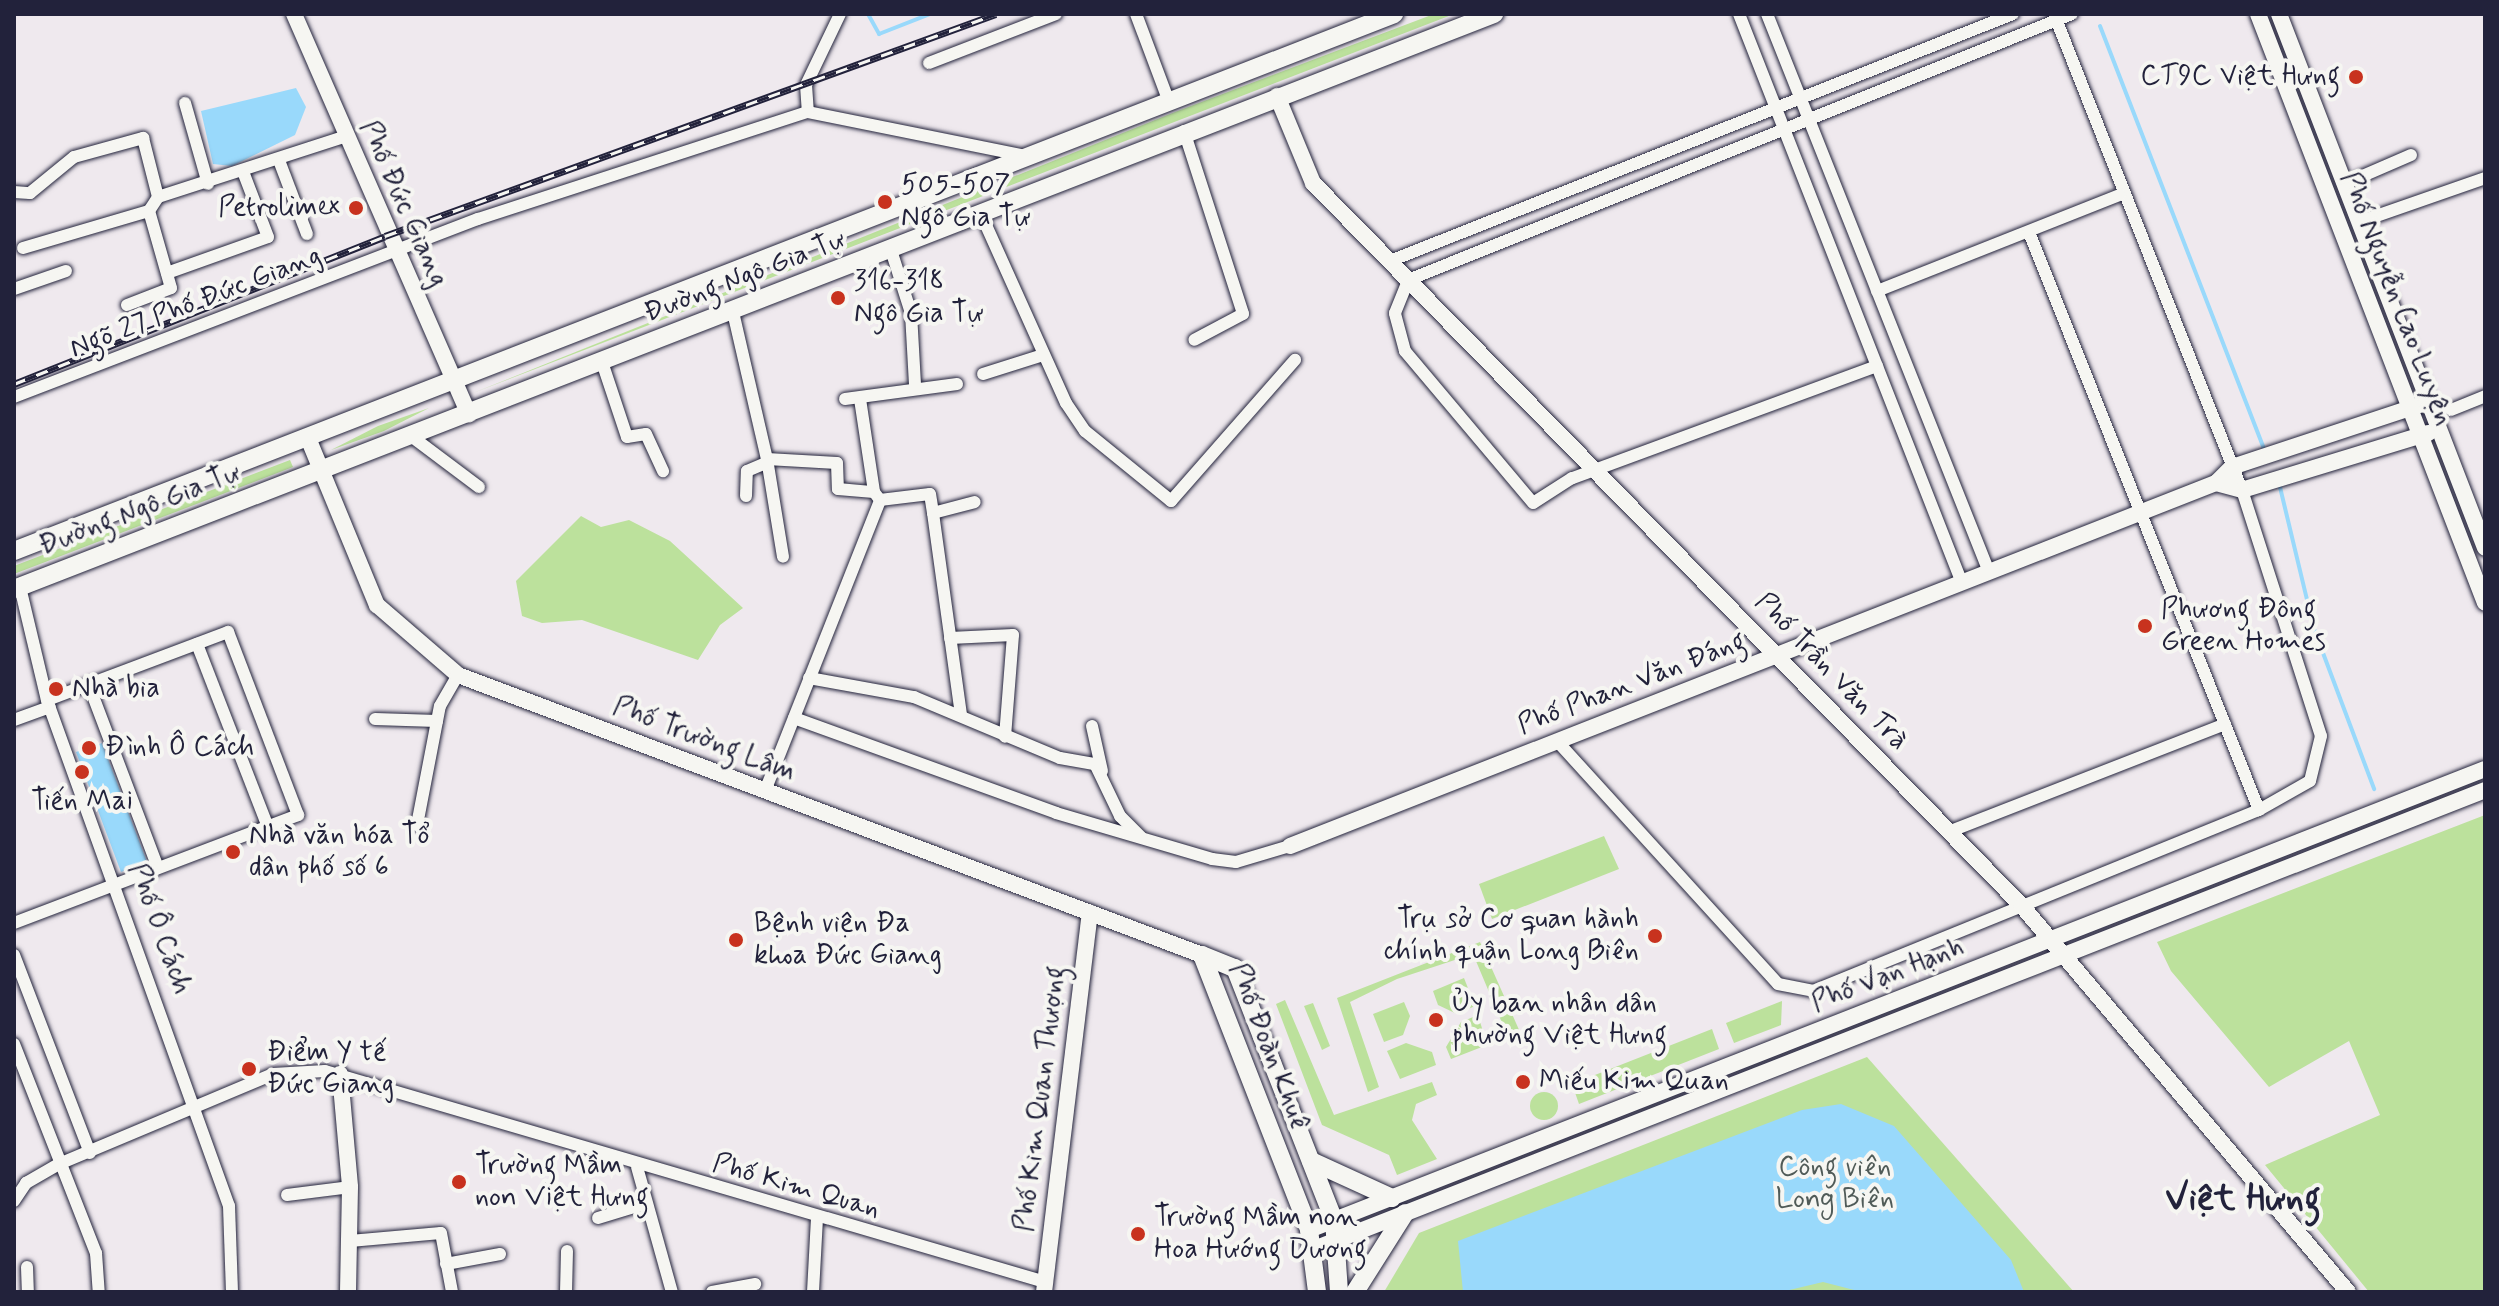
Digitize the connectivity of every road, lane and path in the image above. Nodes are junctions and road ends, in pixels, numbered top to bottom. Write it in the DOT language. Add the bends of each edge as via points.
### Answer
graph roads {
  1 [pos="294,14"];
  2 [pos="840,14"];
  3 [pos="1056,14"];
  4 [pos="1136,14"];
  5 [pos="1494,14"];
  6 [pos="1739,14"];
  7 [pos="2013,14"];
  8 [pos="2072,14"];
  9 [pos="2258,14"];
  10 [pos="2279,14"];
  11 [pos="1389,15"];
  12 [pos="2055,17"];
  13 [pos="1768,19"];
  14 [pos="1747,34"];
  15 [pos="929,63"];
  16 [pos="1277,96"];
  17 [pos="1800,98"];
  18 [pos="1168,99"];
  19 [pos="185,103"];
  20 [pos="1776,107"];
  21 [pos="808,112"];
  22 [pos="1810,124"];
  23 [pos="1184,131"];
  24 [pos="1786,134"];
  25 [pos="344,137"];
  26 [pos="2411,155"];
  27 [pos="1026,156"];
  28 [pos="280,163"];
  29 [pos="244,174"];
  30 [pos="2485,178"];
  31 [pos="208,184"];
  32 [pos="2344,184"];
  33 [pos="14,192"];
  34 [pos="2120,195"];
  35 [pos="158,197"];
  36 [pos="149,211"];
  37 [pos="981,214"];
  38 [pos="2359,222"];
  39 [pos="2029,232"];
  40 [pos="307,234"];
  41 [pos="23,248"];
  42 [pos="891,250"];
  43 [pos="394,254"];
  44 [pos="1390,261"];
  45 [pos="66,271"];
  46 [pos="167,273"];
  47 [pos="1408,280"];
  48 [pos="14,289"];
  49 [pos="1877,291"];
  50 [pos="127,305"];
  51 [pos="733,312"];
  52 [pos="1194,340"];
  53 [pos="1043,355"];
  54 [pos="1295,360"];
  55 [pos="602,362"];
  56 [pos="1877,366"];
  57 [pos="983,374"];
  58 [pos="454,381"];
  59 [pos="957,384"];
  60 [pos="915,385"];
  61 [pos="2485,396"];
  62 [pos="14,397"];
  63 [pos="845,399"];
  64 [pos="860,399"];
  65 [pos="2429,402"];
  66 [pos="2410,408"];
  67 [pos="2451,410"];
  68 [pos="469,414"];
  69 [pos="2439,429"];
  70 [pos="2420,435"];
  71 [pos="411,436"];
  72 [pos="308,438"];
  73 [pos="768,460"];
  74 [pos="2232,467"];
  75 [pos="321,471"];
  76 [pos="663,471"];
  77 [pos="1598,473"];
  78 [pos="2216,483"];
  79 [pos="479,487"];
  80 [pos="2242,490"];
  81 [pos="746,496"];
  82 [pos="877,496"];
  83 [pos="975,502"];
  84 [pos="2143,512"];
  85 [pos="933,513"];
  86 [pos="2485,548"];
  87 [pos="14,551"];
  88 [pos="783,557"];
  89 [pos="1989,572"];
  90 [pos="1962,583"];
  91 [pos="17,588"];
  92 [pos="2485,603"];
  93 [pos="950,638"];
  94 [pos="197,644"];
  95 [pos="1779,654"];
  96 [pos="458,675"];
  97 [pos="809,678"];
  98 [pos="90,688"];
  99 [pos="48,704"];
  100 [pos="961,716"];
  101 [pos="794,718"];
  102 [pos="375,719"];
  103 [pos="14,720"];
  104 [pos="437,721"];
  105 [pos="2225,724"];
  106 [pos="1092,726"];
  107 [pos="1005,737"];
  108 [pos="1557,741"];
  109 [pos="2485,769"];
  110 [pos="1102,771"];
  111 [pos="2485,790"];
  112 [pos="765,791"];
  113 [pos="2259,810"];
  114 [pos="417,825"];
  115 [pos="268,827"];
  116 [pos="1951,831"];
  117 [pos="1144,839"];
  118 [pos="1290,846"];
  119 [pos="158,868"];
  120 [pos="116,884"];
  121 [pos="2022,906"];
  122 [pos="1090,913"];
  123 [pos="14,923"];
  124 [pos="2053,939"];
  125 [pos="2067,954"];
  126 [pos="14,955"];
  127 [pos="1202,955"];
  128 [pos="14,1044"];
  129 [pos="340,1074"];
  130 [pos="199,1108"];
  131 [pos="90,1153"];
  132 [pos="1311,1161"];
  133 [pos="59,1164"];
  134 [pos="637,1167"];
  135 [pos="350,1187"];
  136 [pos="287,1195"];
  137 [pos="1392,1198"];
  138 [pos="14,1201"];
  139 [pos="644,1204"];
  140 [pos="1405,1213"];
  141 [pos="598,1218"];
  142 [pos="817,1218"];
  143 [pos="1334,1220"];
  144 [pos="1309,1230"];
  145 [pos="1336,1240"];
  146 [pos="350,1241"];
  147 [pos="1314,1249"];
  148 [pos="567,1251"];
  149 [pos="500,1254"];
  150 [pos="446,1264"];
  151 [pos="27,1267"];
  152 [pos="755,1284"];
  153 [pos="1045,1287"];
  154 [pos="667,1291"];
  155 [pos="28,1292"];
  156 [pos="99,1292"];
  157 [pos="232,1292"];
  158 [pos="348,1292"];
  159 [pos="452,1292"];
  160 [pos="568,1292"];
  161 [pos="712,1292"];
  162 [pos="813,1292"];
  163 [pos="1317,1292"];
  164 [pos="1339,1292"];
  165 [pos="1355,1292"];
  166 [pos="2348,1292"];
  1 -- 25 [label="street, Phố Đức Giang"];
  2 -- 21 [label="street" via="806,85"];
  3 -- 15 [label="street"];
  4 -- 18 [label="street"];
  5 -- 16 [label="main road, Đường Ngô Gia Tự"];
  6 -- 14 [label="street"];
  7 -- 17 [label="street"];
  8 -- 12 [label="street"];
  9 -- 66 [label="street, Phố Nguyễn Cao Luyện"];
  10 -- 32 [label="street, Phố Nguyễn Cao Luyện"];
  11 -- 18 [label="main road, Đường Ngô Gia Tự"];
  12 -- 22 [label="street"];
  12 -- 34 [label="street"];
  13 -- 14 [label="street"];
  13 -- 17 [label="street"];
  14 -- 20 [label="street"];
  16 -- 23 [label="main road, Đường Ngô Gia Tự"];
  16 -- 44 [label="street, Phố Trần Văn Trà" via="1313,183"];
  17 -- 20 [label="street"];
  17 -- 22 [label="street"];
  18 -- 27 [label="main road, Đường Ngô Gia Tự"];
  19 -- 31 [label="street"];
  20 -- 24 [label="street"];
  20 -- 44 [label="street"];
  21 -- 27 [label="street"];
  21 -- 43 [label="street, Ngõ 27 Phố Đức Giang" via="478,219"];
  22 -- 24 [label="street"];
  22 -- 49 [label="street"];
  23 -- 37 [label="main road, Đường Ngô Gia Tự"];
  23 -- 52 [label="street" via="1243,317"];
  24 -- 47 [label="street"];
  24 -- 56 [label="street"];
  25 -- 28 [label="street"];
  25 -- 43 [label="street, Phố Đức Giang"];
  26 -- 32 [label="street"];
  27 -- 58 [label="main road, Đường Ngô Gia Tự"];
  28 -- 29 [label="street"];
  28 -- 40 [label="street"];
  29 -- 31 [label="street"];
  29 -- 46 [label="street" via="268,237"];
  30 -- 38 [label="street"];
  31 -- 35 [label="street"];
  32 -- 38 [label="street, Phố Nguyễn Cao Luyện"];
  33 -- 35 [label="street" via="30,193 74,157 143,138"];
  34 -- 39 [label="street"];
  34 -- 74 [label="street"];
  35 -- 36 [label="street"];
  36 -- 41 [label="street"];
  36 -- 46 [label="street"];
  37 -- 42 [label="main road, Đường Ngô Gia Tự"];
  37 -- 53 [label="street"];
  38 -- 65 [label="street, Phố Nguyễn Cao Luyện"];
  39 -- 49 [label="street"];
  39 -- 84 [label="street"];
  42 -- 51 [label="main road, Đường Ngô Gia Tự"];
  42 -- 60 [label="street" via="911,313"];
  43 -- 58 [label="street, Phố Đức Giang"];
  43 -- 62 [label="street, Ngõ 27 Phố Đức Giang"];
  44 -- 47 [label="street, Phố Trần Văn Trà"];
  45 -- 48 [label="street"];
  46 -- 50 [label="street" via="171,288"];
  47 -- 77 [label="street, Phố Trần Văn Trà"];
  47 -- 77 [label="street" via="1395,313 1405,351 1533,503 1572,478"];
  49 -- 89 [label="street"];
  51 -- 55 [label="main road, Đường Ngô Gia Tự"];
  51 -- 73 [label="street"];
  53 -- 54 [label="street" via="1085,431 1171,501"];
  53 -- 57 [label="street"];
  55 -- 68 [label="main road, Đường Ngô Gia Tự"];
  55 -- 76 [label="street" via="627,437 646,434"];
  56 -- 77 [label="street"];
  56 -- 90 [label="street"];
  58 -- 68 [label="street, Phố Đức Giang"];
  58 -- 72 [label="main road, Đường Ngô Gia Tự"];
  59 -- 60 [label="street"];
  60 -- 64 [label="street"];
  61 -- 67 [label="street"];
  63 -- 64 [label="street"];
  64 -- 82 [label="street"];
  65 -- 66 [label="street, Phố Phan Văn Đáng"];
  65 -- 67 [label="street"];
  65 -- 69 [label="street, Phố Nguyễn Cao Luyện"];
  66 -- 70 [label="street, Phố Nguyễn Cao Luyện"];
  66 -- 74 [label="street, Phố Phan Văn Đáng"];
  67 -- 69 [label="street"];
  68 -- 71 [label="main road, Đường Ngô Gia Tự"];
  69 -- 70 [label="street"];
  69 -- 86 [label="street, Phố Nguyễn Cao Luyện"];
  70 -- 80 [label="street"];
  70 -- 92 [label="street, Phố Nguyễn Cao Luyện"];
  71 -- 75 [label="main road, Đường Ngô Gia Tự"];
  71 -- 79 [label="street"];
  72 -- 75 [label="street, Phố Trường Lâm"];
  72 -- 87 [label="main road, Đường Ngô Gia Tự"];
  73 -- 81 [label="street" via="749,467"];
  73 -- 82 [label="street" via="837,463 838,489"];
  73 -- 88 [label="street"];
  74 -- 78 [label="street, Phố Phan Văn Đáng"];
  74 -- 80 [label="street"];
  75 -- 91 [label="main road, Đường Ngô Gia Tự"];
  75 -- 96 [label="street, Phố Trường Lâm" via="377,605"];
  77 -- 95 [label="street, Phố Trần Văn Trà"];
  78 -- 80 [label="street"];
  78 -- 84 [label="street, Phố Phan Văn Đáng"];
  80 -- 113 [label="street" via="2321,736 2310,781"];
  82 -- 85 [label="street" via="930,494"];
  82 -- 97 [label="street"];
  83 -- 85 [label="street"];
  84 -- 89 [label="street, Phố Phan Văn Đáng"];
  84 -- 105 [label="street"];
  85 -- 93 [label="street"];
  89 -- 90 [label="street, Phố Phan Văn Đáng"];
  90 -- 95 [label="street, Phố Phan Văn Đáng"];
  91 -- 99 [label="street, Phố Ô Cách"];
  93 -- 100 [label="street"];
  93 -- 107 [label="street" via="1013,635"];
  94 -- 98 [label="street"];
  94 -- 115 [label="street"];
  94 -- 115 [label="street" via="228,632 298,815"];
  95 -- 108 [label="street, Phố Phan Văn Đáng"];
  95 -- 116 [label="street, Phố Trần Văn Trà"];
  96 -- 104 [label="street"];
  96 -- 112 [label="street, Phố Trường Lâm"];
  97 -- 100 [label="street" via="914,697"];
  97 -- 101 [label="street"];
  98 -- 99 [label="street"];
  98 -- 119 [label="street"];
  99 -- 103 [label="street"];
  99 -- 120 [label="street, Phố Ô Cách"];
  100 -- 107 [label="street"];
  101 -- 112 [label="street"];
  101 -- 117 [label="street"];
  102 -- 104 [label="street"];
  104 -- 114 [label="street"];
  105 -- 113 [label="street"];
  105 -- 116 [label="street"];
  106 -- 110 [label="street"];
  107 -- 110 [label="street"];
  108 -- 118 [label="street, Phố Phan Văn Đáng"];
  108 -- 121 [label="street" via="1778,984 1813,991"];
  109 -- 124 [label="street, Phố Vạn Hạnh"];
  110 -- 117 [label="street" via="1120,816"];
  111 -- 125 [label="street, Phố Vạn Hạnh"];
  112 -- 122 [label="street, Phố Trường Lâm"];
  113 -- 121 [label="street"];
  115 -- 119 [label="street"];
  116 -- 121 [label="street, Phố Trần Văn Trà"];
  117 -- 118 [label="street" via="1230,862"];
  119 -- 120 [label="street"];
  120 -- 123 [label="street"];
  120 -- 130 [label="street, Phố Ô Cách"];
  121 -- 124 [label="street, Phố Trần Văn Trà"];
  122 -- 127 [label="street, Phố Trường Lâm"];
  122 -- 153 [label="street, Phố Kim Quan Thượng"];
  124 -- 125 [label="street, Phố Trần Văn Trà"];
  124 -- 137 [label="street, Phố Vạn Hạnh"];
  125 -- 140 [label="street, Phố Vạn Hạnh"];
  125 -- 166 [label="street, Phố Trần Văn Trà"];
  126 -- 131 [label="street"];
  127 -- 132 [label="main road, Phố Đoàn Khuê" via="1235,968"];
  127 -- 144 [label="main road, Phố Đoàn Khuê"];
  128 -- 133 [label="street"];
  129 -- 130 [label="street, Phố Kim Quan" via="273,1074"];
  129 -- 134 [label="street, Phố Kim Quan"];
  129 -- 135 [label="street"];
  130 -- 131 [label="street, Phố Kim Quan"];
  130 -- 157 [label="street, Phố Ô Cách" via="232,1216"];
  131 -- 133 [label="street, Phố Kim Quan"];
  132 -- 137 [label="main road"];
  132 -- 143 [label="main road, Phố Đoàn Khuê"];
  133 -- 138 [label="street, Phố Kim Quan" via="26,1183"];
  133 -- 156 [label="street" via="96,1253"];
  134 -- 139 [label="street"];
  134 -- 142 [label="street, Phố Kim Quan"];
  135 -- 136 [label="street"];
  135 -- 146 [label="street"];
  137 -- 143 [label="street, Phố Vạn Hạnh"];
  139 -- 141 [label="street"];
  139 -- 154 [label="street"];
  140 -- 145 [label="street, Phố Vạn Hạnh"];
  140 -- 165 [label="main road"];
  142 -- 153 [label="street, Phố Kim Quan"];
  142 -- 162 [label="street"];
  143 -- 144 [label="street, Phố Vạn Hạnh"];
  143 -- 145 [label="main road, Phố Đoàn Khuê"];
  144 -- 147 [label="main road, Phố Đoàn Khuê"];
  145 -- 147 [label="street, Phố Vạn Hạnh"];
  145 -- 164 [label="main road, Phố Đoàn Khuê"];
  146 -- 150 [label="street" via="441,1233"];
  146 -- 158 [label="street"];
  147 -- 163 [label="main road, Phố Đoàn Khuê"];
  148 -- 160 [label="street"];
  149 -- 150 [label="street"];
  150 -- 159 [label="street"];
  151 -- 155 [label="street"];
  152 -- 161 [label="street"];
}
